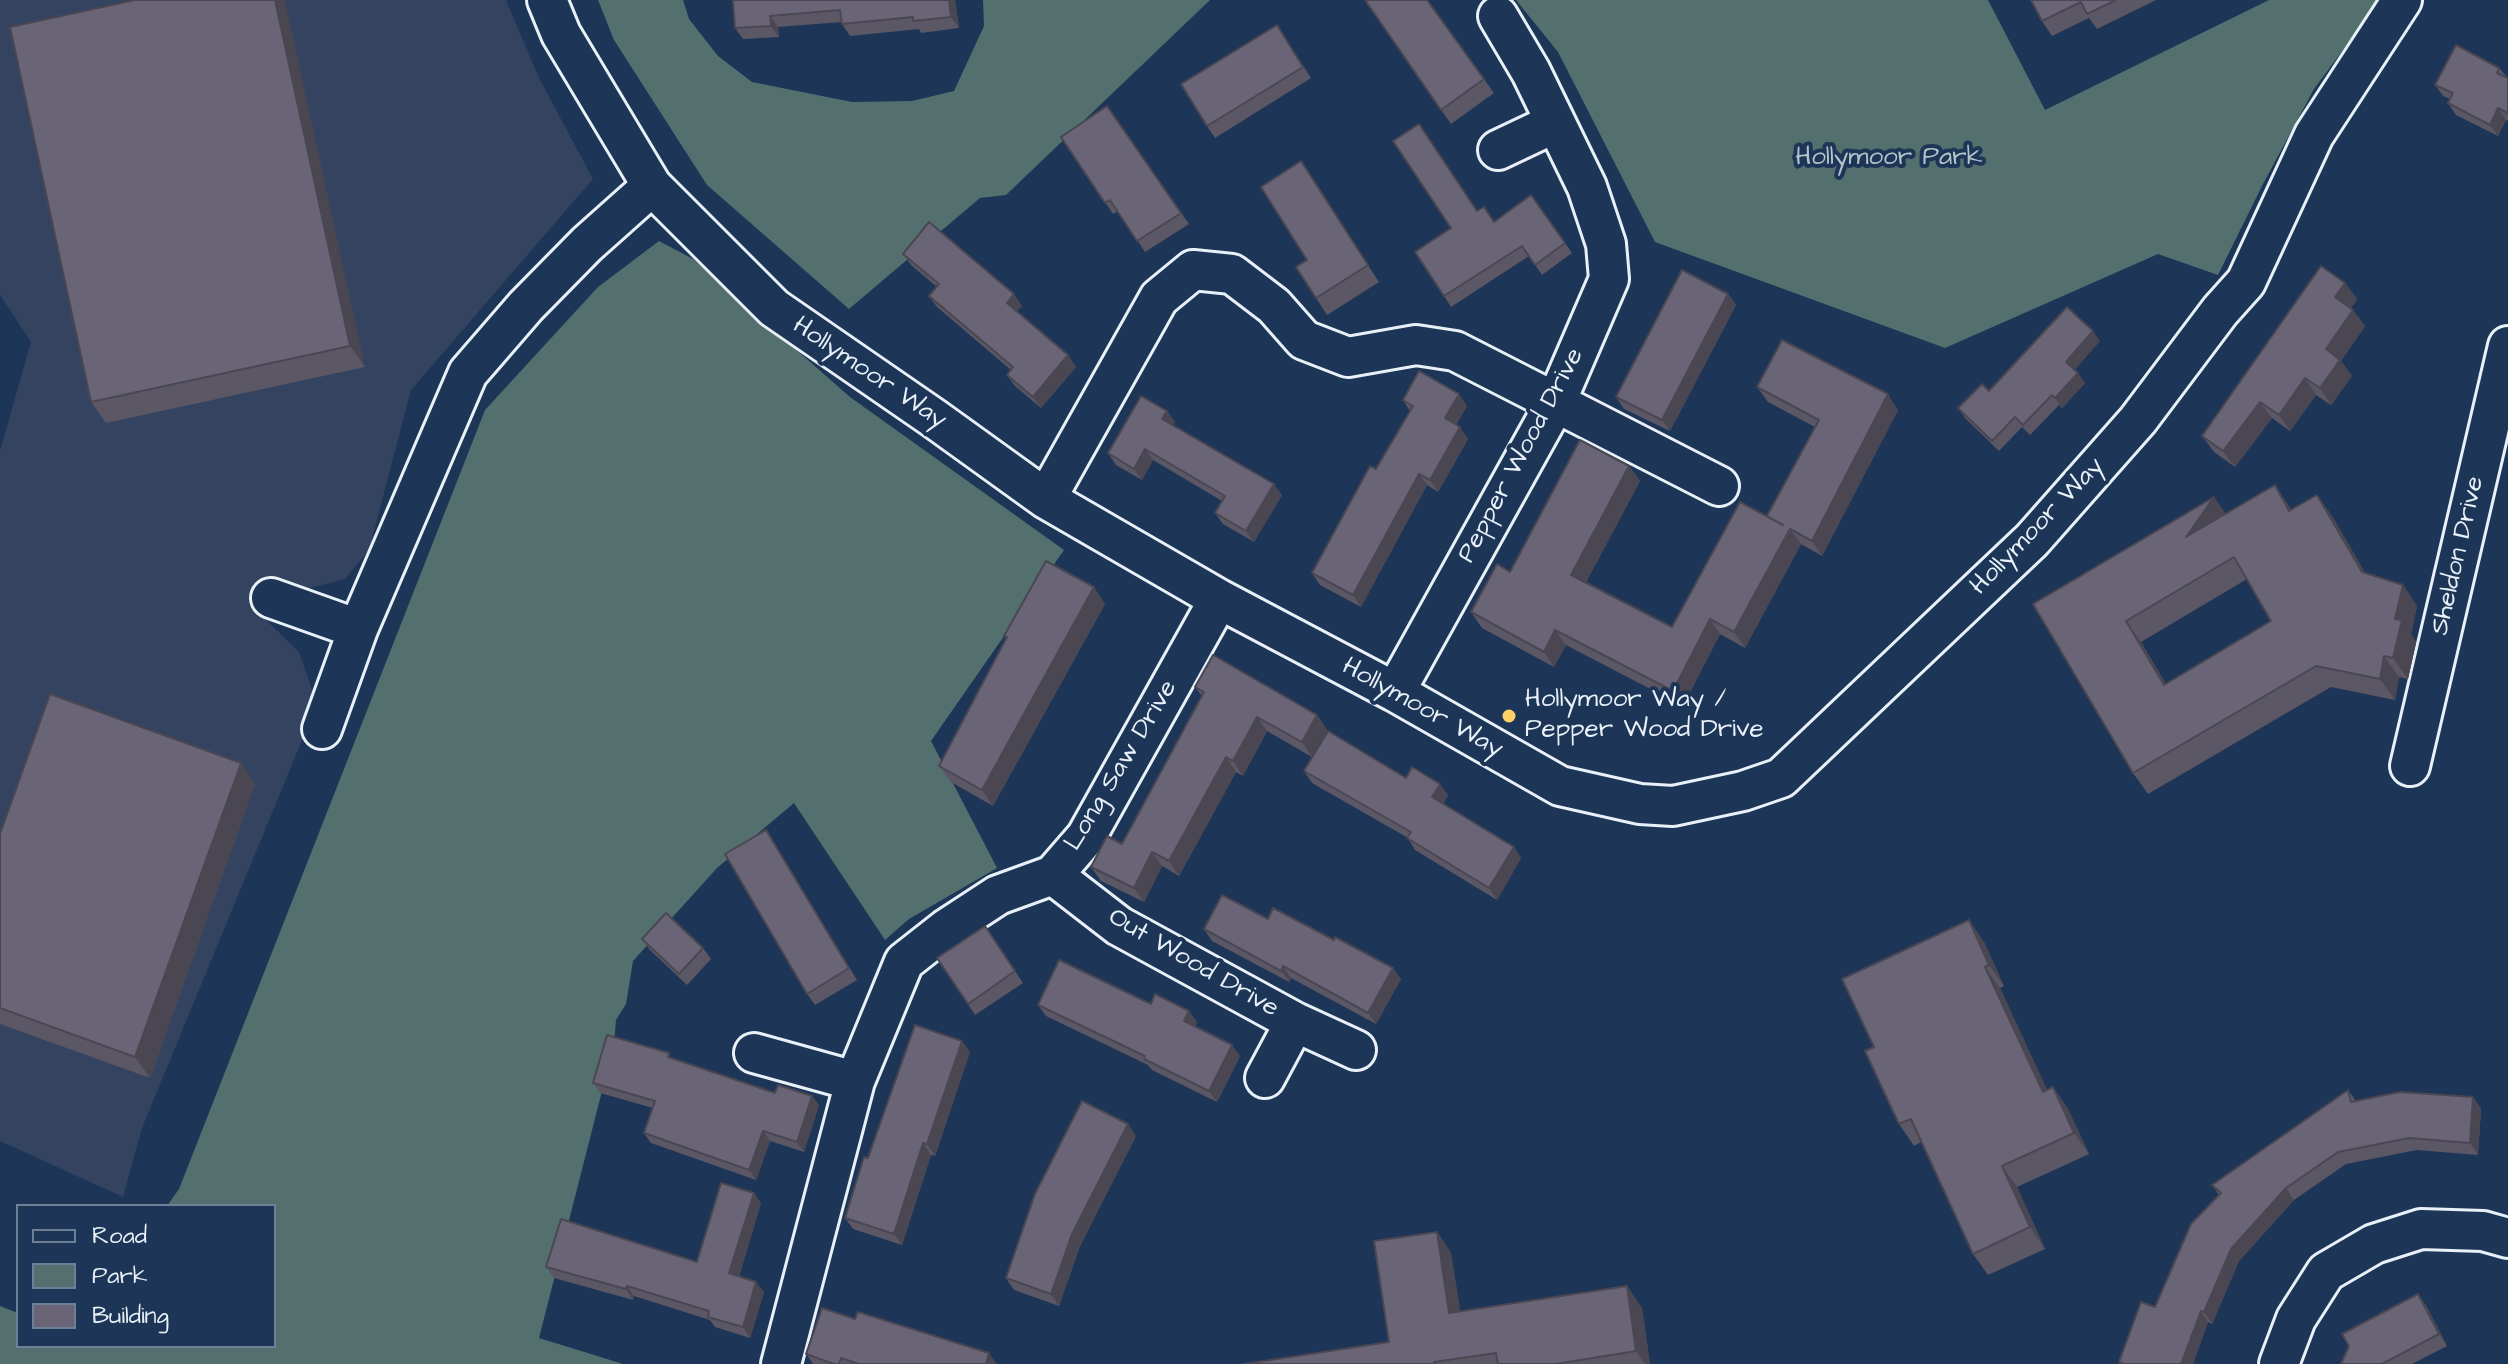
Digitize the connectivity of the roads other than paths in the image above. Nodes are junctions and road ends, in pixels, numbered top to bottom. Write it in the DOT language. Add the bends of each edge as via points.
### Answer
graph roads {
  1 [pos="547,0"];
  2 [pos="2402,0"];
  3 [pos="1498,16"];
  4 [pos="1555,123"];
  5 [pos="1498,150"];
  6 [pos="652,186"];
  7 [pos="2508,346"];
  8 [pos="1556,402"];
  9 [pos="1719,486"];
  10 [pos="1046,499"];
  11 [pos="271,598"];
  12 [pos="1219,599"];
  13 [pos="358,629"];
  14 [pos="1395,692"];
  15 [pos="322,729"];
  16 [pos="2410,766"];
  17 [pos="1053,875"];
  18 [pos="1295,1022"];
  19 [pos="1356,1050"];
  20 [pos="754,1053"];
  21 [pos="1265,1078"];
  22 [pos="855,1081"];
  23 [pos="2508,1238"];
  24 [pos="781,1364"];
  25 [pos="2279,1364"];
  1 -- 6 [label="street, Hollymoor Way" via="561,34"];
  2 -- 14 [label="street, Hollymoor Way" via="2314,135 2246,282 2138,420 2032,540 1781,778 1673,806 1640,804 1560,786"];
  3 -- 4 [label="street, Pepper Wood Drive"];
  4 -- 5 [label="street"];
  4 -- 8 [label="street, Pepper Wood Drive" via="1592,201 1606,244 1609,279"];
  6 -- 10 [label="street, Hollymoor Way" via="774,308"];
  6 -- 13 [label="street" via="526,306 468,373"];
  7 -- 16 [label="street, Sheldon Drive"];
  8 -- 9 [label="street"];
  8 -- 10 [label="street" via="1455,351 1416,345 1348,357 1304,340 1274,306 1232,274 1193,270 1159,298"];
  8 -- 14 [label="street, Pepper Wood Drive"];
  10 -- 12 [label="street, Hollymoor Way"];
  11 -- 13 [label="street"];
  12 -- 14 [label="street, Hollymoor Way"];
  12 -- 17 [label="street, Long Saw Drive" via="1086,837"];
  13 -- 15 [label="street"];
  17 -- 18 [label="street, Out Wood Drive" via="1119,926"];
  17 -- 22 [label="street, Long Saw Drive" via="998,895 904,962"];
  18 -- 19 [label="street, Out Wood Drive"];
  18 -- 21 [label="street, Out Wood Drive"];
  20 -- 22 [label="street"];
  22 -- 24 [label="street, Long Saw Drive"];
  23 -- 25 [label="street" via="2483,1231 2421,1229 2374,1244 2326,1272 2296,1319"];
}
